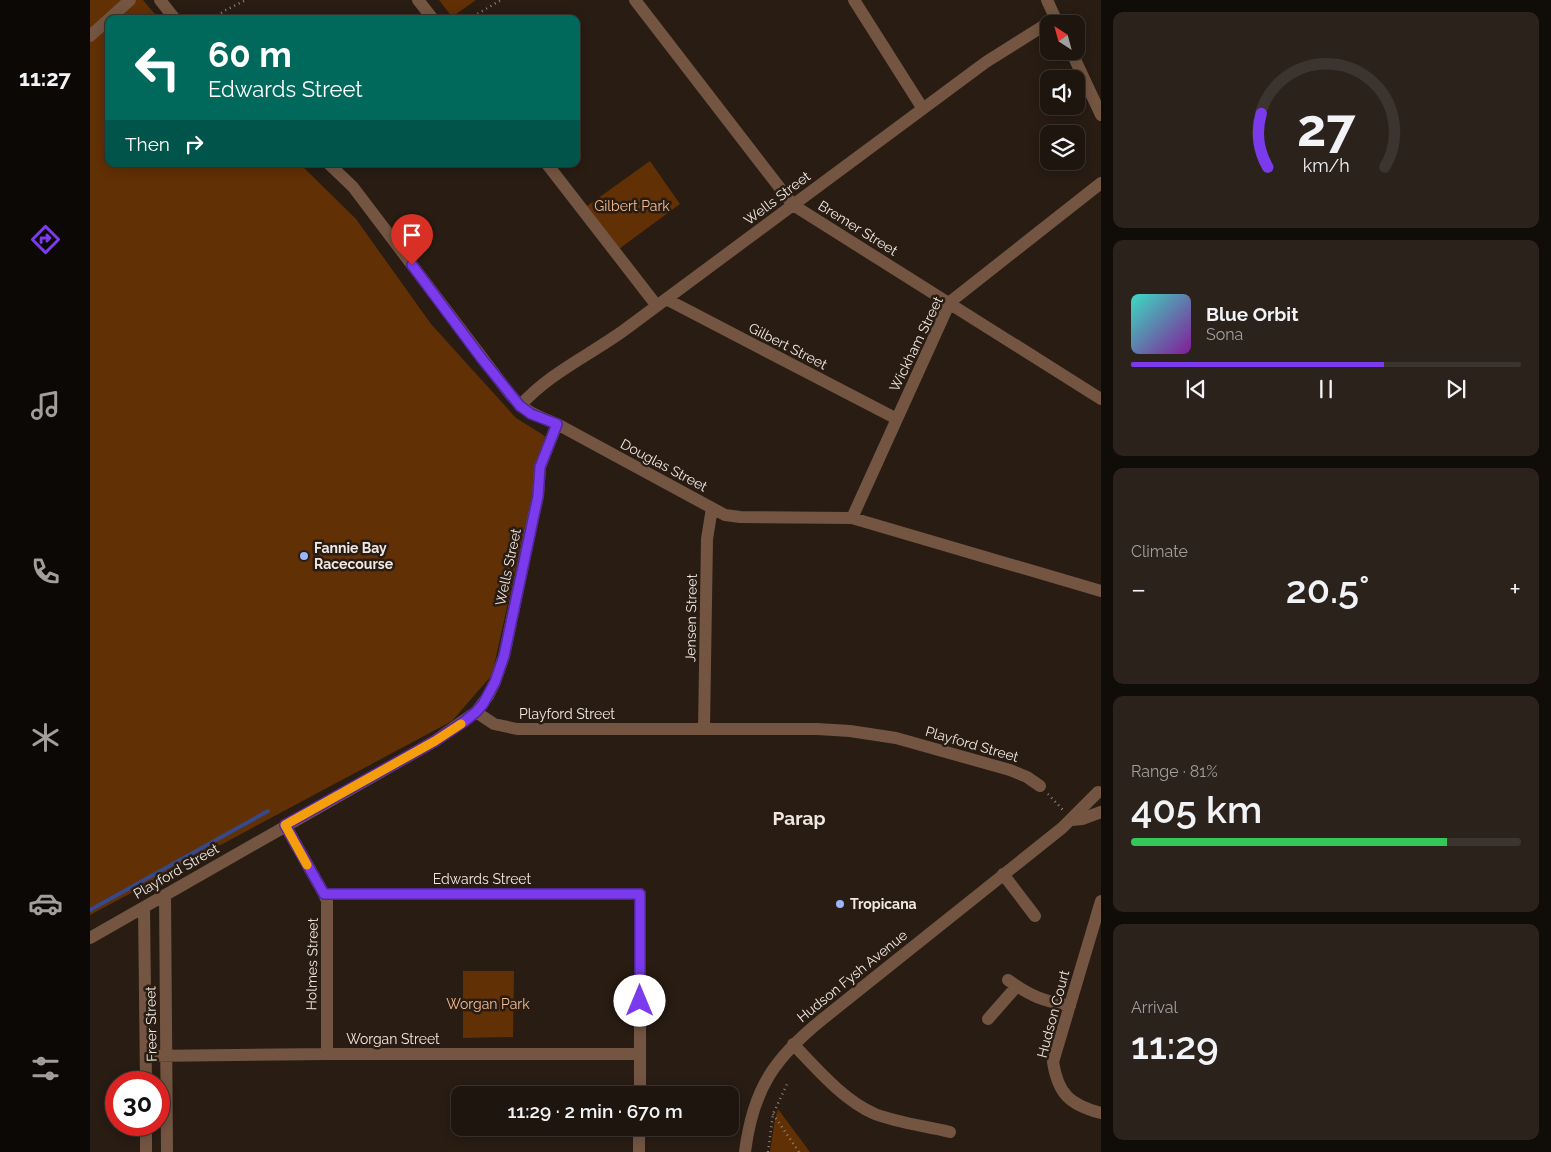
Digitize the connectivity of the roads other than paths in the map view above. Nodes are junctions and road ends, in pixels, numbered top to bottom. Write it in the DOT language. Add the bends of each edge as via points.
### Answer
graph roads {
  1 [pos="130,0"];
  2 [pos="160,0"];
  3 [pos="418,0"];
  4 [pos="635,0"];
  5 [pos="854,0"];
  6 [pos="1047,0"];
  7 [pos="113,15"];
  8 [pos="172,15"];
  9 [pos="430,15"];
  10 [pos="1054,15"];
  11 [pos="105,23"];
  12 [pos="1040,31"];
  13 [pos="90,36"];
  14 [pos="1075,60"];
  15 [pos="923,109"];
  16 [pos="1101,115"];
  17 [pos="332,167"];
  18 [pos="549,167"];
  19 [pos="1101,183"];
  20 [pos="793,204"];
  21 [pos="950,302"];
  22 [pos="662,303"];
  23 [pos="1101,399"];
  24 [pos="520,406"];
  25 [pos="897,419"];
  26 [pos="557,424"];
  27 [pos="712,508"];
  28 [pos="852,518"];
  29 [pos="1101,591"];
  30 [pos="476,712"];
  31 [pos="704,729"];
  32 [pos="1040,786"];
  33 [pos="1100,789"];
  34 [pos="1101,807"];
  35 [pos="1101,812"];
  36 [pos="1072,820"];
  37 [pos="285,825"];
  38 [pos="1002,874"];
  39 [pos="324,894"];
  40 [pos="164,895"];
  41 [pos="1101,901"];
  42 [pos="144,907"];
  43 [pos="1035,916"];
  44 [pos="1096,934"];
  45 [pos="90,938"];
  46 [pos="1070,1006"];
  47 [pos="988,1018"];
  48 [pos="793,1044"];
  49 [pos="327,1054"];
  50 [pos="640,1054"];
  51 [pos="146,1056"];
  52 [pos="167,1056"];
  53 [pos="146,1071"];
  54 [pos="640,1086"];
  55 [pos="1101,1113"];
  56 [pos="950,1132"];
  57 [pos="146,1136"];
  58 [pos="639,1136"];
  59 [pos="146,1152"];
  60 [pos="166,1152"];
  61 [pos="639,1152"];
  62 [pos="746,1152"];
  1 -- 7 [label="street"];
  2 -- 8 [label="street"];
  3 -- 9 [label="street"];
  4 -- 20 [label="street, Bremer Street"];
  5 -- 15 [label="street"];
  6 -- 10 [label="street"];
  11 -- 13 [label="street"];
  12 -- 15 [label="street, Wells Street" via="986,62"];
  14 -- 16 [label="street"];
  15 -- 20 [label="street, Wells Street"];
  17 -- 24 [label="street, Douglas Street" via="353,187"];
  18 -- 22 [label="street, Gilbert Street"];
  19 -- 21 [label="street, Wickham Street"];
  20 -- 21 [label="street, Bremer Street"];
  20 -- 22 [label="street, Wells Street"];
  21 -- 23 [label="street, Bremer Street"];
  21 -- 25 [label="street, Wickham Street"];
  22 -- 24 [label="street, Wells Street" via="568,366"];
  22 -- 25 [label="street, Gilbert Street"];
  24 -- 26 [label="street, Douglas Street"];
  25 -- 28 [label="street, Wickham Street"];
  26 -- 27 [label="street, Douglas Street"];
  26 -- 30 [label="street, Wells Street" via="540,467 538,496 504,656 491,689"];
  27 -- 28 [label="street, Douglas Street" via="731,517"];
  27 -- 31 [label="street, Jensen Street" via="707,540"];
  28 -- 29 [label="street, Douglas Street"];
  30 -- 31 [label="street, Playford Street" via="494,724 518,729"];
  30 -- 37 [label="street, Playford Street" via="435,741"];
  31 -- 32 [label="street, Playford Street" via="817,729 896,738 1010,770"];
  33 -- 34 [label="street"];
  33 -- 36 [label="street"];
  35 -- 36 [label="street" via="1082,820"];
  36 -- 38 [label="street, Hudson Fysh Avenue"];
  37 -- 39 [label="street, Holmes Street"];
  37 -- 40 [label="street, Playford Street"];
  38 -- 43 [label="street"];
  38 -- 48 [label="street, Hudson Fysh Avenue"];
  39 -- 49 [label="street, Holmes Street" via="328,908"];
  39 -- 50 [label="street, Edwards Street" via="640,894"];
  40 -- 42 [label="street, Playford Street"];
  40 -- 52 [label="street, Freer Street"];
  41 -- 44 [label="street, Hudson Court"];
  42 -- 45 [label="street, Playford Street"];
  42 -- 51 [label="street, Freer Street"];
  44 -- 46 [label="street, Hudson Court"];
  46 -- 47 [label="street" via="1041,1000 1013,983"];
  46 -- 55 [label="street, Hudson Court" via="1053,1062 1056,1078 1069,1099"];
  48 -- 56 [label="street" via="842,1092 866,1109 888,1118"];
  48 -- 62 [label="street, Hudson Fysh Avenue" via="759,1093"];
  49 -- 50 [label="street, Worgan Street"];
  49 -- 52 [label="street, Worgan Street"];
  50 -- 54 [label="street"];
  51 -- 52 [label="street, Worgan Street"];
  51 -- 53 [label="street, Freer Street"];
  52 -- 60 [label="street, Freer Street"];
  57 -- 59 [label="street"];
  58 -- 61 [label="street"];
}
